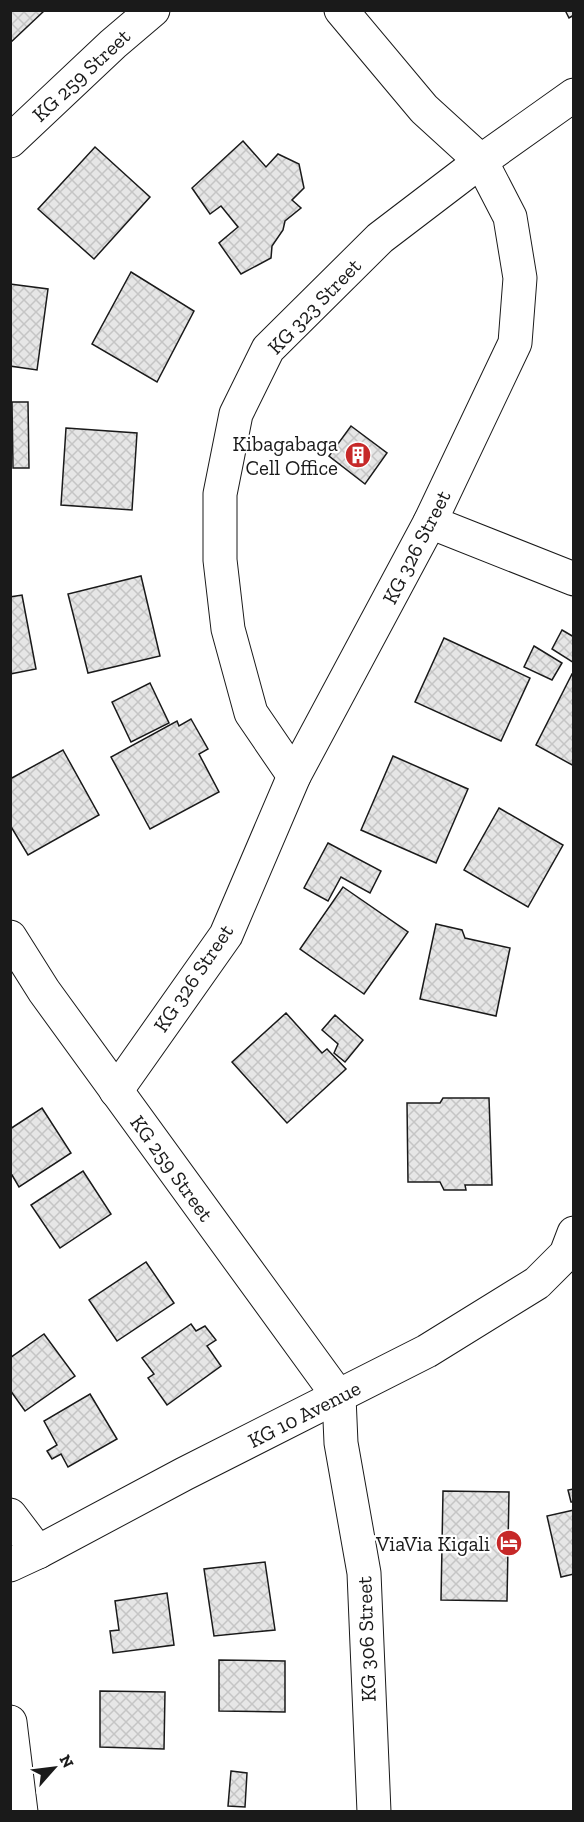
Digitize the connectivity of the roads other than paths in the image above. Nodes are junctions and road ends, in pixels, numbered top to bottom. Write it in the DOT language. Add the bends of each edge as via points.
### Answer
graph roads {
  1 [pos="153,10"];
  2 [pos="341,10"];
  3 [pos="573,95"];
  4 [pos="10,141"];
  5 [pos="481,161"];
  6 [pos="430,522"];
  7 [pos="573,579"];
  8 [pos="294,776"];
  9 [pos="10,937"];
  10 [pos="116,1091"];
  11 [pos="573,1233"];
  12 [pos="339,1397"];
  13 [pos="10,1515"];
  14 [pos="24,1558"];
  15 [pos="10,1722"];
  16 [pos="21,1812"];
  17 [pos="374,1812"];
  1 -- 4 [label="street, KG 259 Street"];
  2 -- 5 [label="street, KG 326 Street" via="424,109"];
  3 -- 5 [label="street, KG 323 Street"];
  5 -- 6 [label="street, KG 326 Street" via="510,217 520,278 515,343"];
  5 -- 8 [label="street, KG 323 Street" via="380,238 268,349 236,414 220,495 220,560 228,629 251,713"];
  6 -- 7 [label="street"];
  6 -- 8 [label="street, KG 326 Street"];
  8 -- 10 [label="street, KG 326 Street" via="226,935"];
  9 -- 10 [label="street, KG 259 Street"];
  10 -- 12 [label="street, KG 259 Street"];
  11 -- 12 [label="street, KG 10 Avenue" via="566,1254 537,1283 427,1351"];
  12 -- 14 [label="street, KG 10 Avenue"];
  12 -- 17 [label="street, KG 306 Street" via="341,1443 364,1574"];
  13 -- 14 [label="street"];
  15 -- 16 [label="street"];
}
